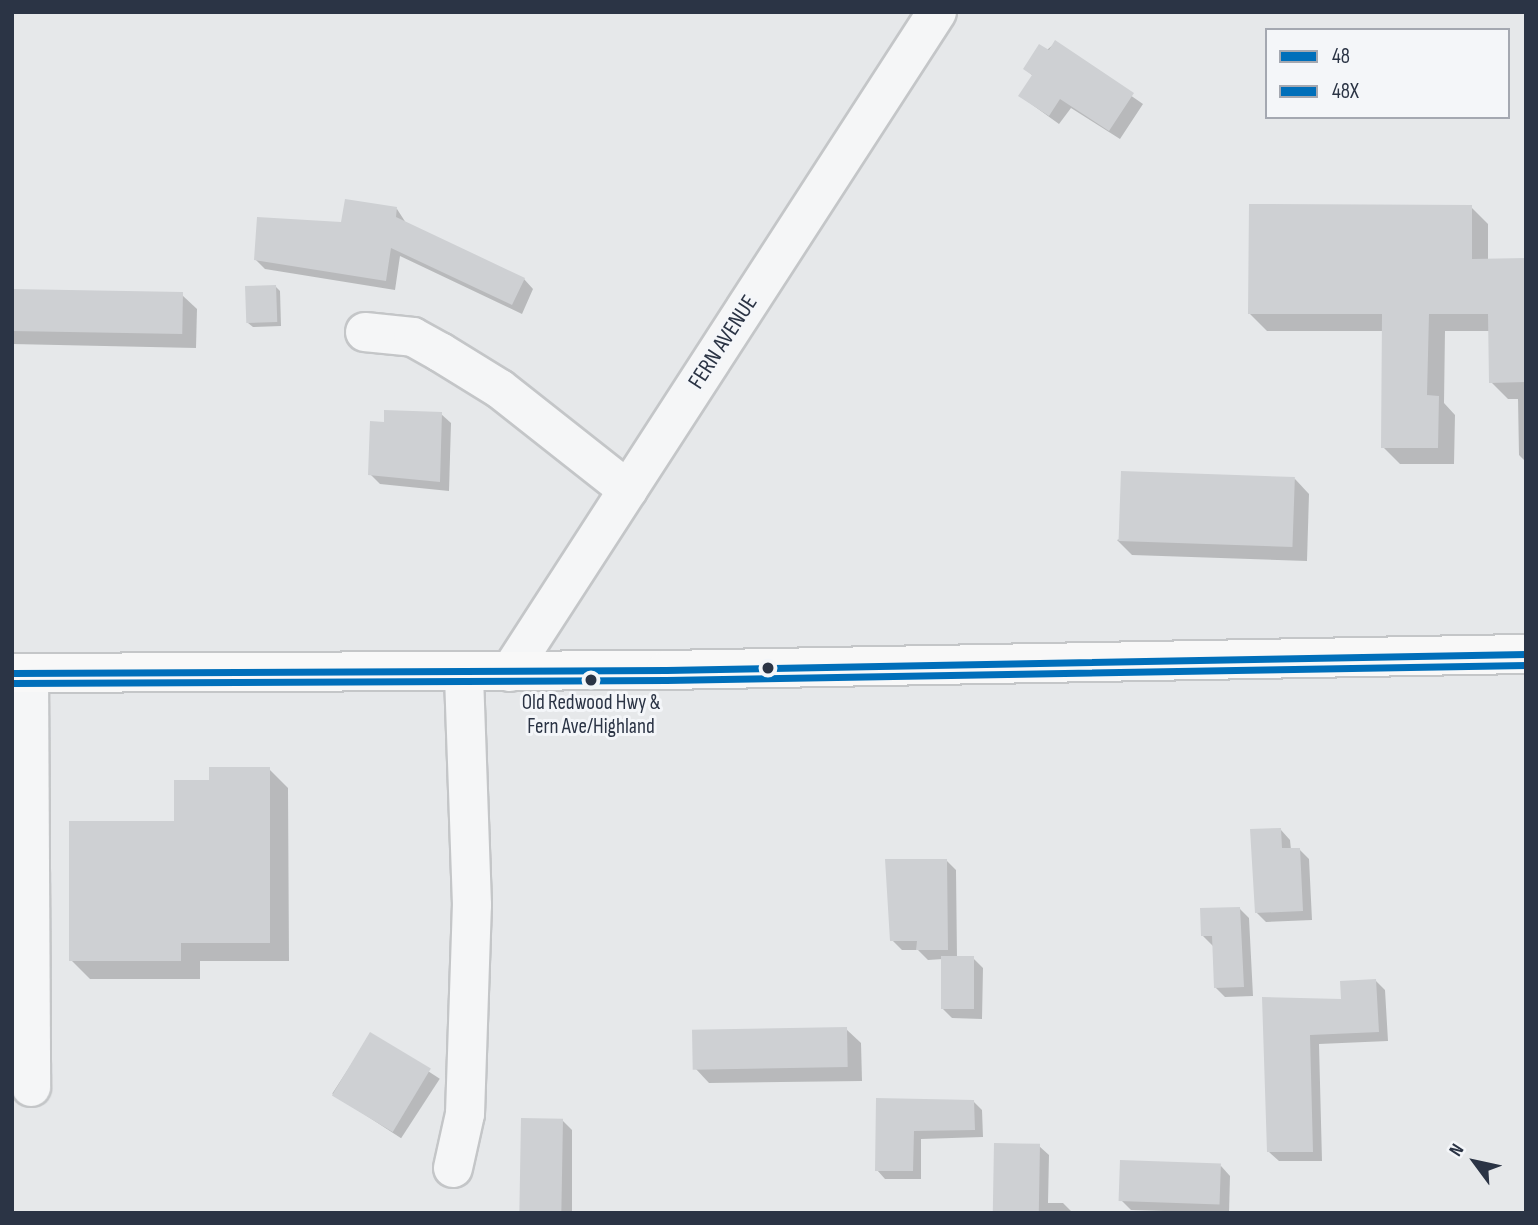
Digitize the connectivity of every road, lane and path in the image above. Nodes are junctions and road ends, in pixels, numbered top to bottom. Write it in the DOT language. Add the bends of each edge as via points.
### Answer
graph roads {
  1 [pos="937,12"];
  2 [pos="365,332"];
  3 [pos="628,490"];
  4 [pos="1526,654"];
  5 [pos="464,672"];
  6 [pos="510,672"];
  7 [pos="21,673"];
  8 [pos="31,1087"];
  9 [pos="453,1168"];
  1 -- 3 [label="street, FERN AVENUE"];
  2 -- 3 [label="street" via="413,337 440,352 500,389"];
  3 -- 6 [label="street, FERN AVENUE"];
  4 -- 6 [label="main road"];
  5 -- 6 [label="main road"];
  5 -- 7 [label="main road"];
  5 -- 9 [label="street" via="472,905 465,1114"];
  7 -- 8 [label="street"];
}
